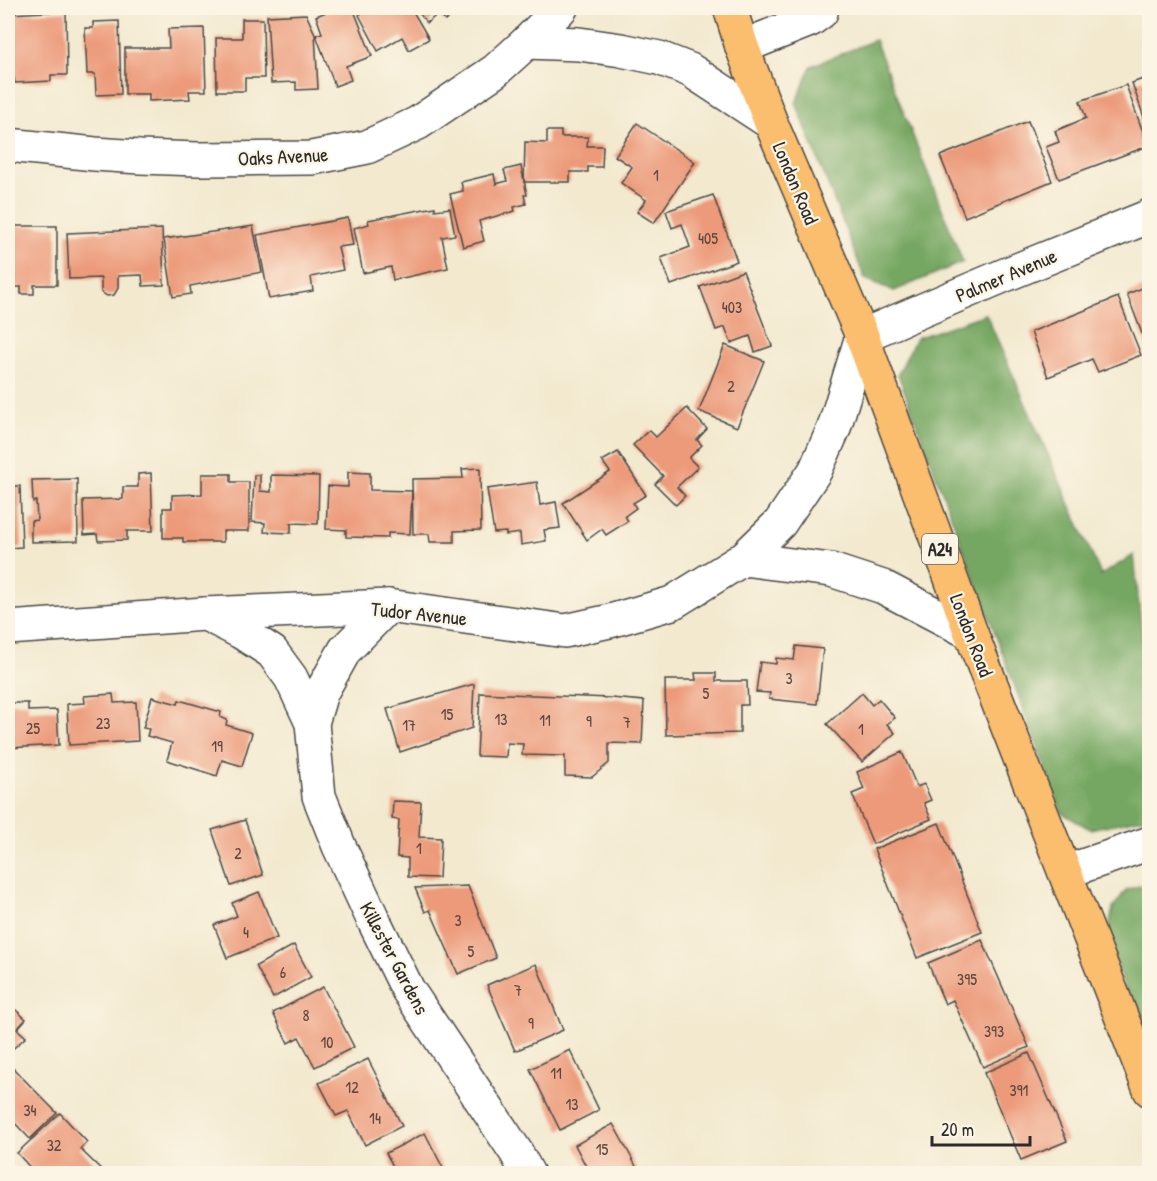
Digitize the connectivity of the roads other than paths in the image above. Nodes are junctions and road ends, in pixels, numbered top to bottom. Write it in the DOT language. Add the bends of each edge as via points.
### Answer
graph roads {
  1 [pos="561,8"];
  2 [pos="730,8"];
  3 [pos="822,8"];
  4 [pos="527,42"];
  5 [pos="742,47"];
  6 [pos="771,123"];
  7 [pos="8,145"];
  8 [pos="1149,216"];
  9 [pos="862,336"];
  10 [pos="743,559"];
  11 [pos="388,606"];
  12 [pos="205,614"];
  13 [pos="8,628"];
  14 [pos="970,633"];
  15 [pos="312,723"];
  16 [pos="1149,843"];
  17 [pos="1065,872"];
  18 [pos="1149,1090"];
  19 [pos="528,1173"];
  1 -- 4 [label="street, Oaks Avenue"];
  2 -- 5 [label="highway, London Road / A24"];
  3 -- 5 [label="street" via="810,20"];
  4 -- 6 [label="street" via="579,44 659,58 690,70"];
  4 -- 7 [label="street, Oaks Avenue" via="495,71 418,123 367,147 312,158 140,157"];
  5 -- 6 [label="highway, London Road / A24"];
  6 -- 9 [label="highway, London Road / A24"];
  8 -- 9 [label="street, Palmer Avenue"];
  9 -- 10 [label="street, Tudor Avenue" via="834,428 814,471 780,523"];
  9 -- 14 [label="highway, London Road / A24"];
  10 -- 11 [label="street, Tudor Avenue" via="672,603 565,632"];
  10 -- 14 [label="street" via="831,570 883,587"];
  11 -- 12 [label="street, Tudor Avenue"];
  11 -- 15 [label="street, Killester Gardens" via="345,650 321,693"];
  12 -- 13 [label="street, Tudor Avenue"];
  12 -- 15 [label="street, Killester Gardens" via="272,652 291,678"];
  14 -- 17 [label="highway, London Road / A24"];
  15 -- 19 [label="street, Killester Gardens" via="319,796 372,917 408,990"];
  16 -- 17 [label="street"];
  17 -- 18 [label="highway, London Road / A24"];
}
